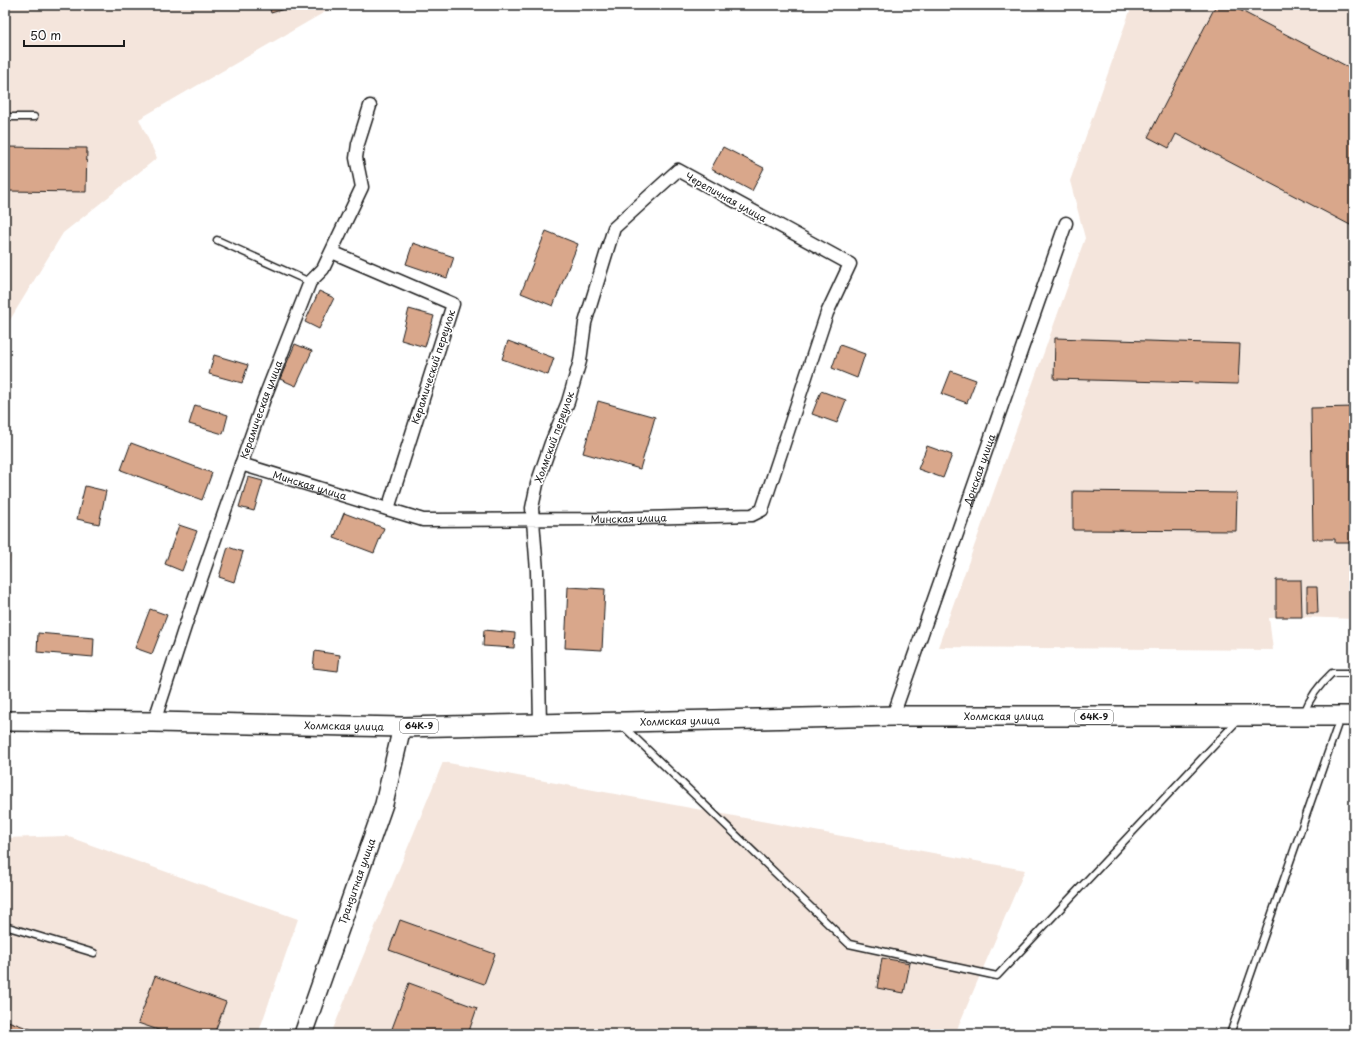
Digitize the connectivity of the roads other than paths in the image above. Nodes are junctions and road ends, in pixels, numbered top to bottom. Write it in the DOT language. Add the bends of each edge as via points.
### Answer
graph roads {
  1 [pos="370,106"];
  2 [pos="5,116"];
  3 [pos="34,117"];
  4 [pos="1066,223"];
  5 [pos="614,228"];
  6 [pos="217,240"];
  7 [pos="332,252"];
  8 [pos="850,264"];
  9 [pos="310,282"];
  10 [pos="241,464"];
  11 [pos="388,509"];
  12 [pos="533,519"];
  13 [pos="1354,672"];
  14 [pos="893,716"];
  15 [pos="1302,716"];
  16 [pos="1347,716"];
  17 [pos="1242,717"];
  18 [pos="5,721"];
  19 [pos="154,722"];
  20 [pos="620,722"];
  21 [pos="540,724"];
  22 [pos="402,726"];
  23 [pos="5,926"];
  24 [pos="94,953"];
  25 [pos="303,1034"];
  26 [pos="1230,1034"];
  1 -- 7 [label="street, Керамическая улица" via="356,158 362,187"];
  2 -- 3 [label="lane"];
  4 -- 14 [label="street, Донская улица"];
  5 -- 8 [label="street, Черепичная улица" via="678,170"];
  5 -- 12 [label="street, Холмский переулок" via="585,323 580,361 568,402 537,484 532,508"];
  6 -- 9 [label="lane"];
  7 -- 9 [label="street, Керамическая улица" via="323,269"];
  7 -- 11 [label="street, Керамический переулок" via="453,304"];
  8 -- 12 [label="street, Минская улица" via="827,313 762,510 752,515"];
  9 -- 10 [label="street, Керамическая улица"];
  10 -- 11 [label="street, Минская улица"];
  10 -- 19 [label="street, Керамическая улица"];
  11 -- 12 [label="street, Минская улица" via="423,520"];
  12 -- 21 [label="street, Холмский переулок" via="537,571"];
  13 -- 15 [label="lane" via="1332,673 1321,683"];
  14 -- 17 [label="main road, Холмская улица / 64К-9"];
  14 -- 20 [label="main road, Холмская улица / 64К-9"];
  15 -- 16 [label="main road, Холмская улица / 64К-9"];
  15 -- 17 [label="main road, Холмская улица / 64К-9"];
  16 -- 26 [label="lane"];
  17 -- 20 [label="lane" via="997,976 849,944"];
  18 -- 19 [label="main road, Холмская улица / 64К-9"];
  19 -- 22 [label="main road, Холмская улица / 64К-9"];
  20 -- 21 [label="main road, Холмская улица / 64К-9"];
  21 -- 22 [label="main road, Холмская улица / 64К-9"];
  22 -- 25 [label="main road, Транзитная улица" via="384,804"];
  23 -- 24 [label="lane"];
}
